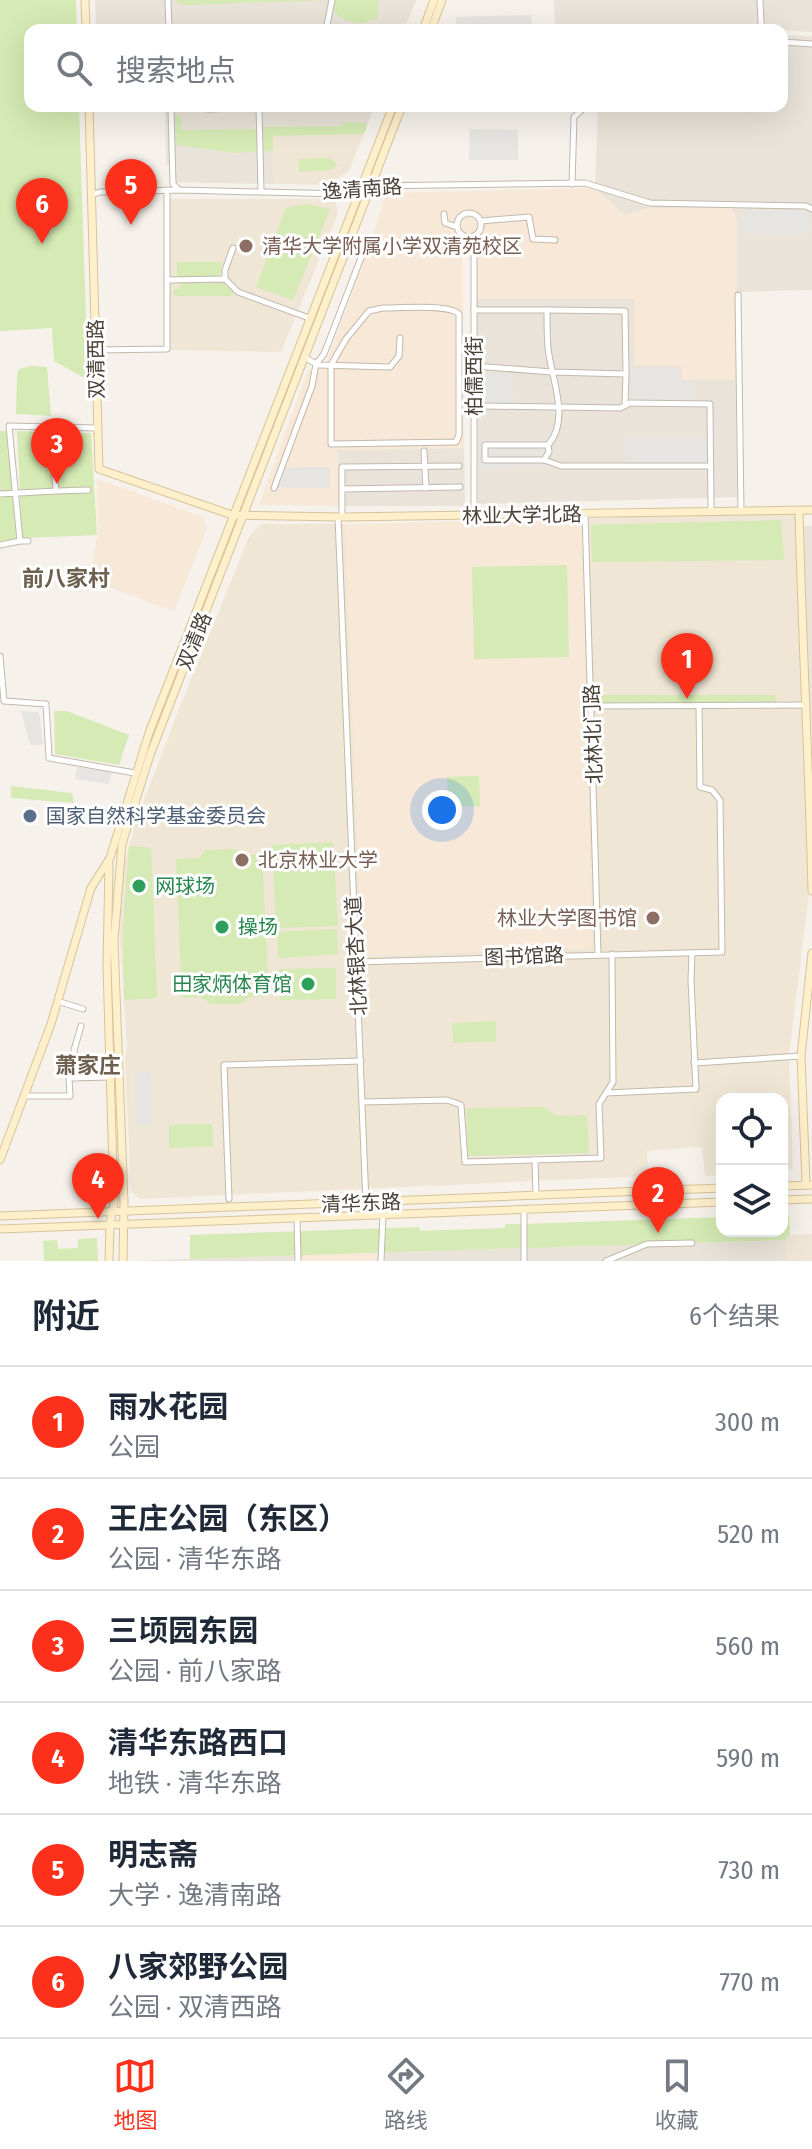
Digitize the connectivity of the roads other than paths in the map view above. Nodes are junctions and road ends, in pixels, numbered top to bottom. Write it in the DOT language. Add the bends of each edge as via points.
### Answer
graph roads {
  1 [pos="85,0"];
  2 [pos="168,0"];
  3 [pos="332,0"];
  4 [pos="434,0"];
  5 [pos="442,0"];
  6 [pos="760,0"];
  7 [pos="761,23"];
  8 [pos="86,24"];
  9 [pos="169,24"];
  10 [pos="327,24"];
  11 [pos="425,24"];
  12 [pos="433,24"];
  13 [pos="788,42"];
  14 [pos="812,44"];
  15 [pos="89,112"];
  16 [pos="171,112"];
  17 [pos="259,112"];
  18 [pos="391,112"];
  19 [pos="400,112"];
  20 [pos="579,112"];
  21 [pos="572,184"];
  22 [pos="370,186"];
  23 [pos="360,188"];
  24 [pos="167,190"];
  25 [pos="179,190"];
  26 [pos="261,192"];
  27 [pos="91,195"];
  28 [pos="812,209"];
  29 [pos="444,214"];
  30 [pos="481,221"];
  31 [pos="457,227"];
  32 [pos="472,237"];
  33 [pos="555,240"];
  34 [pos="366,245"];
  35 [pos="233,248"];
  36 [pos="225,279"];
  37 [pos="167,280"];
  38 [pos="738,295"];
  39 [pos="474,310"];
  40 [pos="547,310"];
  41 [pos="309,318"];
  42 [pos="400,338"];
  43 [pos="96,350"];
  44 [pos="300,355"];
  45 [pos="316,364"];
  46 [pos="331,365"];
  47 [pos="474,366"];
  48 [pos="552,372"];
  49 [pos="626,374"];
  50 [pos="625,405"];
  51 [pos="484,406"];
  52 [pos="559,407"];
  53 [pos="97,428"];
  54 [pos="548,445"];
  55 [pos="424,451"];
  56 [pos="53,455"];
  57 [pos="544,460"];
  58 [pos="424,466"];
  59 [pos="459,466"];
  60 [pos="711,466"];
  61 [pos="460,487"];
  62 [pos="274,488"];
  63 [pos="426,488"];
  64 [pos="342,489"];
  65 [pos="88,490"];
  66 [pos="56,491"];
  67 [pos="15,493"];
  68 [pos="0,494"];
  69 [pos="799,510"];
  70 [pos="812,510"];
  71 [pos="741,511"];
  72 [pos="711,512"];
  73 [pos="585,514"];
  74 [pos="232,515"];
  75 [pos="244,516"];
  76 [pos="474,516"];
  77 [pos="340,517"];
  78 [pos="20,541"];
  79 [pos="28,541"];
  80 [pos="0,545"];
  81 [pos="0,656"];
  82 [pos="807,705"];
  83 [pos="592,706"];
  84 [pos="699,706"];
  85 [pos="135,773"];
  86 [pos="811,812"];
  87 [pos="110,858"];
  88 [pos="812,891"];
  89 [pos="692,953"];
  90 [pos="812,953"];
  91 [pos="598,954"];
  92 [pos="612,954"];
  93 [pos="355,962"];
  94 [pos="57,1001"];
  95 [pos="83,1009"];
  96 [pos="81,1026"];
  97 [pos="801,1056"];
  98 [pos="361,1061"];
  99 [pos="694,1063"];
  100 [pos="110,1077"];
  101 [pos="75,1078"];
  102 [pos="606,1093"];
  103 [pos="25,1096"];
  104 [pos="363,1102"];
  105 [pos="0,1160"];
  106 [pos="535,1160"];
  107 [pos="806,1185"];
  108 [pos="716,1188"];
  109 [pos="536,1195"];
  110 [pos="229,1199"];
  111 [pos="798,1199"];
  112 [pos="812,1199"];
  113 [pos="788,1200"];
  114 [pos="716,1202"];
  115 [pos="366,1203"];
  116 [pos="113,1207"];
  117 [pos="124,1207"];
  118 [pos="524,1210"];
  119 [pos="383,1215"];
  120 [pos="0,1216"];
  121 [pos="297,1218"];
  122 [pos="110,1224"];
  123 [pos="122,1224"];
  124 [pos="0,1229"];
  125 [pos="692,1243"];
  126 [pos="109,1261"];
  127 [pos="123,1261"];
  128 [pos="298,1261"];
  129 [pos="381,1261"];
  130 [pos="524,1261"];
  131 [pos="606,1261"];
  1 -- 8 [label="main road"];
  2 -- 9 [label="street"];
  3 -- 10 [label="street"];
  4 -- 11 [label="main road"];
  5 -- 12 [label="main road"];
  6 -- 7 [label="street"];
  13 -- 14 [label="street"];
  15 -- 27 [label="main road, 双清西路"];
  16 -- 25 [label="street" via="173,184"];
  17 -- 26 [label="street"];
  18 -- 23 [label="main road, 双清路"];
  19 -- 22 [label="main road, 双清路"];
  20 -- 21 [label="street" via="574,117"];
  21 -- 22 [label="street, 逸清南路"];
  21 -- 28 [label="street, 逸清南路" via="585,183 650,203"];
  22 -- 23 [label="street, 逸清南路"];
  22 -- 44 [label="main road, 双清路"];
  23 -- 26 [label="street, 逸清南路" via="341,194"];
  23 -- 41 [label="main road, 双清路"];
  24 -- 25 [label="street, 逸清南路"];
  24 -- 27 [label="street, 逸清南路"];
  24 -- 37 [label="street"];
  25 -- 26 [label="street, 逸清南路"];
  27 -- 43 [label="main road, 双清西路"];
  29 -- 31 [label="street" via="445,223"];
  30 -- 31 [label="street" via="468,213 460,216"];
  30 -- 32 [label="street" via="479,233"];
  30 -- 33 [label="street" via="529,217 533,239"];
  31 -- 32 [label="street"];
  32 -- 39 [label="street, 柏儒西街"];
  34 -- 45 [label="street"];
  35 -- 36 [label="street"];
  36 -- 37 [label="street"];
  36 -- 41 [label="street" via="238,292"];
  37 -- 43 [label="street" via="167,349"];
  38 -- 71 [label="street"];
  39 -- 40 [label="street"];
  39 -- 47 [label="street, 柏儒西街"];
  40 -- 48 [label="street"];
  40 -- 49 [label="street" via="625,311"];
  41 -- 44 [label="main road, 双清路"];
  42 -- 46 [label="street" via="399,356 390,367"];
  43 -- 53 [label="main road, 双清西路"];
  44 -- 45 [label="street"];
  44 -- 74 [label="main road, 双清路"];
  44 -- 75 [label="main road, 双清路"];
  45 -- 46 [label="street"];
  45 -- 62 [label="street"];
  46 -- 46 [label="street" via="369,311 457,311 458,439 331,444"];
  47 -- 48 [label="street"];
  47 -- 76 [label="street, 柏儒西街"];
  48 -- 49 [label="street"];
  48 -- 52 [label="street"];
  49 -- 50 [label="street"];
  50 -- 52 [label="street"];
  50 -- 60 [label="street" via="710,404"];
  51 -- 52 [label="street"];
  52 -- 54 [label="street" via="557,429"];
  53 -- 67 [label="street" via="9,426"];
  53 -- 74 [label="main road, 双清西路" via="99,469"];
  54 -- 57 [label="street"];
  54 -- 57 [label="street" via="485,445 485,460"];
  55 -- 58 [label="street"];
  56 -- 66 [label="street"];
  57 -- 60 [label="street" via="561,466"];
  58 -- 59 [label="street"];
  58 -- 63 [label="street"];
  58 -- 64 [label="street" via="342,467"];
  60 -- 72 [label="street"];
  61 -- 63 [label="street"];
  63 -- 64 [label="street"];
  64 -- 77 [label="street, 北林银杏大道"];
  65 -- 66 [label="street"];
  66 -- 67 [label="street"];
  67 -- 68 [label="street"];
  67 -- 78 [label="street"];
  69 -- 70 [label="main road, 林业大学北路"];
  69 -- 71 [label="main road, 林业大学北路"];
  69 -- 82 [label="main road"];
  71 -- 72 [label="main road, 林业大学北路"];
  72 -- 73 [label="main road, 林业大学北路"];
  73 -- 76 [label="main road, 林业大学北路"];
  73 -- 83 [label="street, 北林北门路"];
  74 -- 75 [label="main road, 林业大学北路"];
  74 -- 85 [label="main road, 双清路"];
  75 -- 77 [label="main road, 林业大学北路"];
  75 -- 117 [label="main road, 双清路" via="150,755 122,844 114,941"];
  76 -- 77 [label="main road, 林业大学北路"];
  77 -- 93 [label="street, 北林银杏大道"];
  78 -- 79 [label="street"];
  78 -- 80 [label="street"];
  81 -- 85 [label="street" via="4,701 46,704 49,758"];
  82 -- 84 [label="street"];
  82 -- 86 [label="main road"];
  83 -- 84 [label="street"];
  83 -- 91 [label="street, 北林北门路"];
  84 -- 89 [label="street, 图书馆路" via="700,787 712,790 720,800 722,952"];
  85 -- 87 [label="main road, 双清路"];
  86 -- 88 [label="main road"];
  87 -- 94 [label="main road, 双清路" via="91,888"];
  87 -- 100 [label="main road, 双清路"];
  89 -- 92 [label="street, 图书馆路"];
  89 -- 99 [label="street"];
  90 -- 97 [label="main road"];
  91 -- 92 [label="street, 图书馆路"];
  91 -- 93 [label="street, 图书馆路"];
  92 -- 102 [label="street" via="613,1082"];
  93 -- 98 [label="street, 北林银杏大道"];
  94 -- 95 [label="street"];
  94 -- 103 [label="main road, 双清路"];
  96 -- 101 [label="street" via="74,1050"];
  97 -- 99 [label="street"];
  97 -- 107 [label="main road"];
  98 -- 104 [label="street, 北林银杏大道"];
  98 -- 110 [label="street" via="224,1065"];
  99 -- 102 [label="street" via="696,1089"];
  100 -- 101 [label="street"];
  100 -- 116 [label="main road, 双清路"];
  101 -- 103 [label="street" via="69,1078 70,1096"];
  102 -- 106 [label="street" via="599,1104 601,1158"];
  103 -- 105 [label="main road, 双清路"];
  104 -- 106 [label="street" via="447,1100 461,1105 465,1162"];
  104 -- 115 [label="street, 北林银杏大道"];
  106 -- 109 [label="street"];
  107 -- 111 [label="main road"];
  108 -- 109 [label="main road, 清华东路"];
  109 -- 115 [label="main road, 清华东路"];
  111 -- 112 [label="main road"];
  111 -- 113 [label="main road"];
  114 -- 118 [label="main road, 清华东路"];
  115 -- 117 [label="main road, 清华东路"];
  116 -- 117 [label="main road, 清华东路"];
  116 -- 120 [label="main road, 清华东路"];
  116 -- 122 [label="main road, 双清路"];
  117 -- 123 [label="main road, 双清路"];
  118 -- 119 [label="main road, 清华东路"];
  118 -- 130 [label="street"];
  119 -- 121 [label="main road, 清华东路"];
  119 -- 129 [label="street"];
  121 -- 123 [label="main road, 清华东路"];
  121 -- 128 [label="street"];
  122 -- 123 [label="main road, 清华东路"];
  122 -- 124 [label="main road, 清华东路"];
  122 -- 126 [label="main road, 双清路"];
  123 -- 127 [label="main road, 双清路"];
  125 -- 131 [label="street" via="647,1244"];
}
